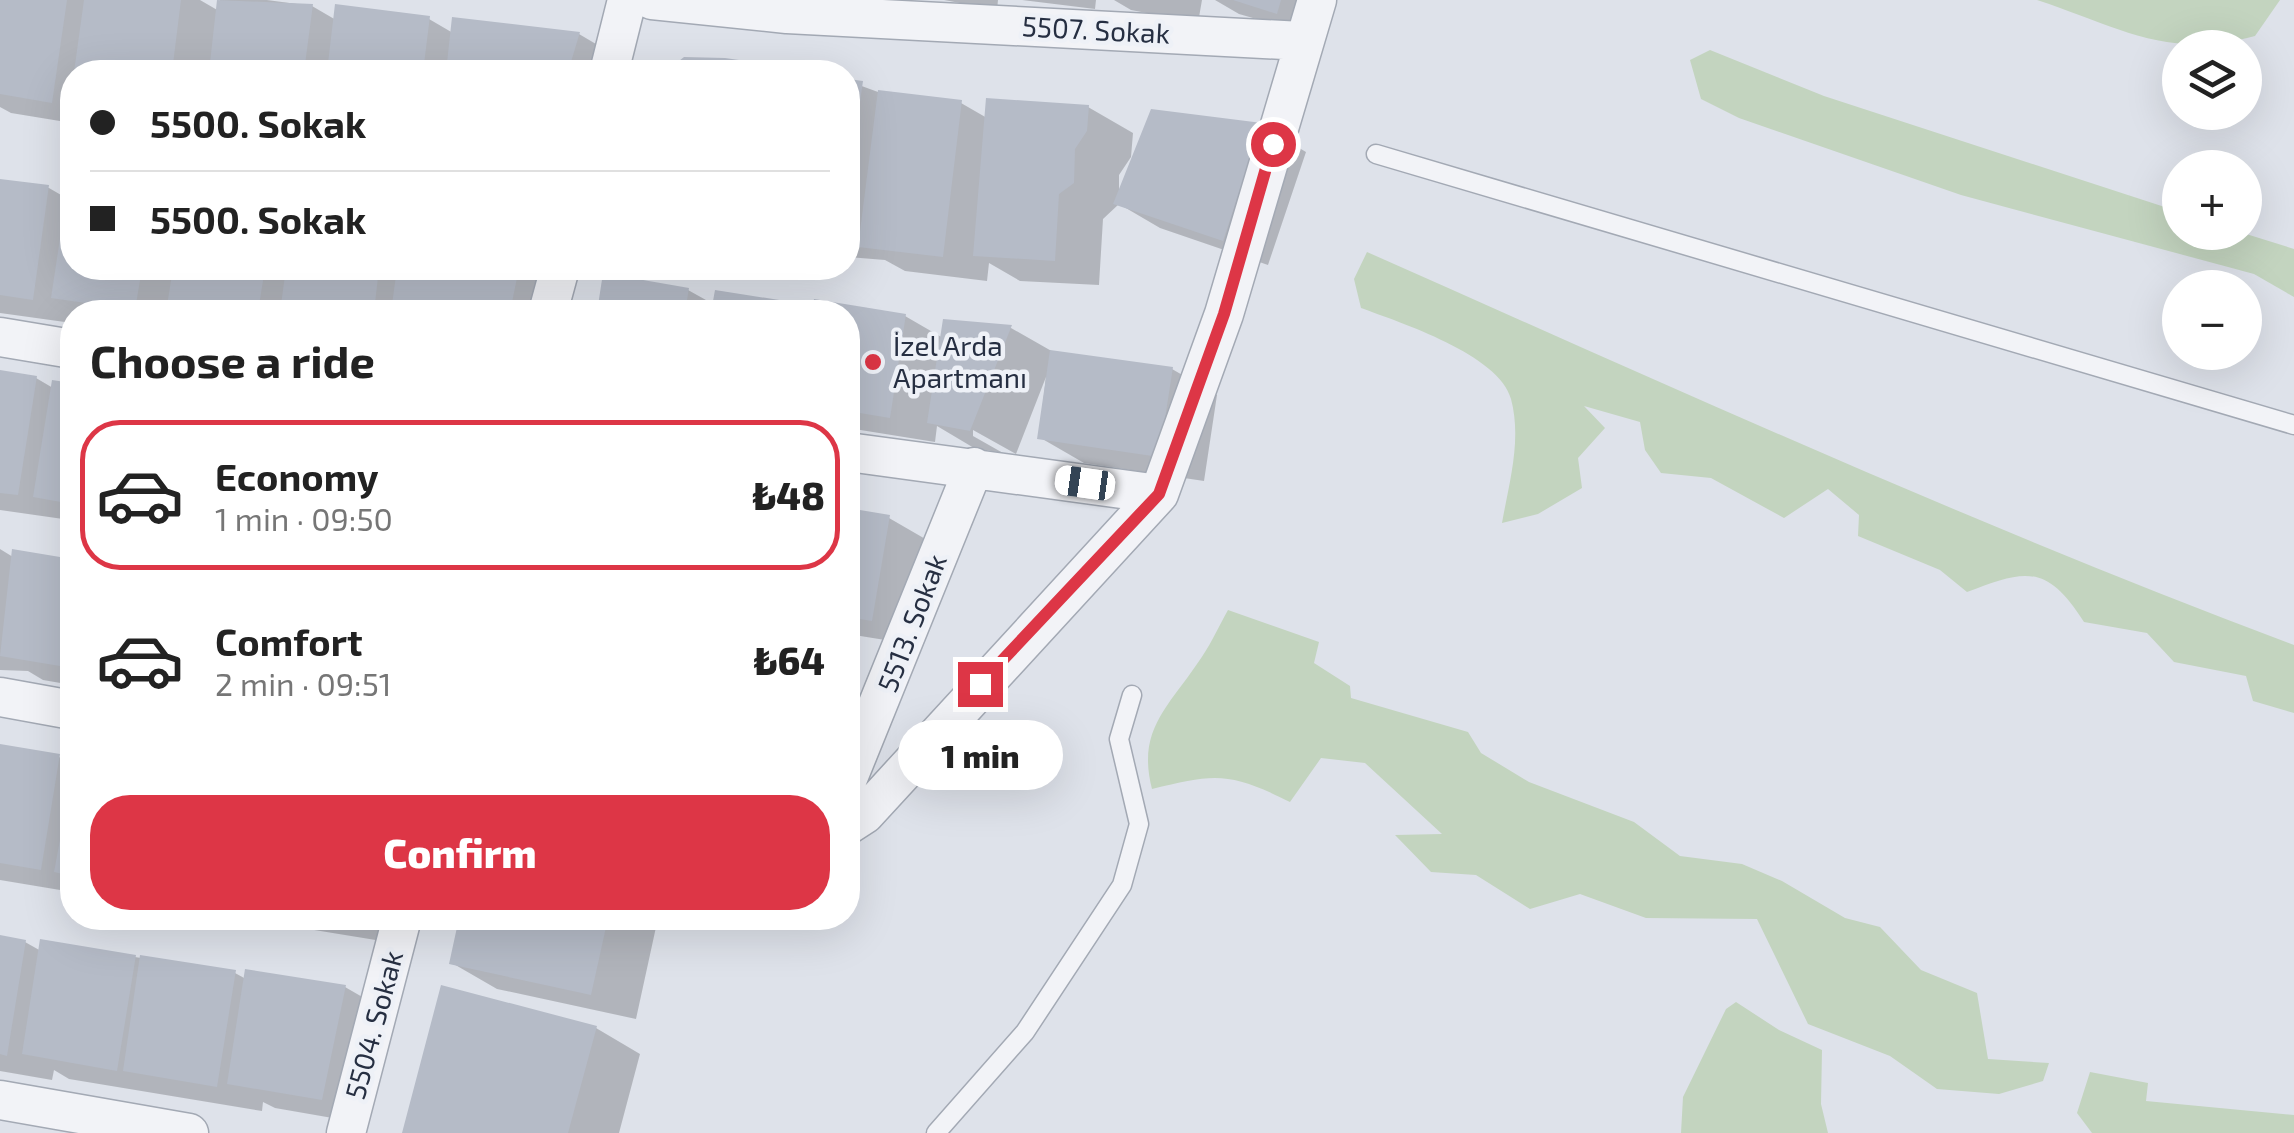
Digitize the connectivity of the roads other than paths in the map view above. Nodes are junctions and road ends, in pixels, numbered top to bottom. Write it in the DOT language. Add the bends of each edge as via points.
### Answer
graph roads {
  1 [pos="627,0"];
  2 [pos="652,0"];
  3 [pos="1317,0"];
  4 [pos="789,7"];
  5 [pos="1302,42"];
  6 [pos="612,60"];
  7 [pos="1376,154"];
  8 [pos="0,338"];
  9 [pos="60,347"];
  10 [pos="2294,426"];
  11 [pos="860,453"];
  12 [pos="974,467"];
  13 [pos="1159,494"];
  14 [pos="1132,695"];
  15 [pos="0,697"];
  16 [pos="60,708"];
  17 [pos="860,748"];
  18 [pos="860,818"];
  19 [pos="399,930"];
  20 [pos="0,1100"];
  21 [pos="189,1133"];
  22 [pos="346,1133"];
  23 [pos="936,1133"];
  1 -- 6 [label="street"];
  2 -- 4 [label="street, 5507. Sokak"];
  3 -- 5 [label="street"];
  4 -- 5 [label="street, 5507. Sokak"];
  5 -- 13 [label="street" via="1224,314"];
  7 -- 10 [label="lane"];
  8 -- 9 [label="street"];
  11 -- 12 [label="street"];
  12 -- 13 [label="street"];
  12 -- 17 [label="street, 5513. Sokak"];
  13 -- 18 [label="street"];
  14 -- 23 [label="lane" via="1119,739 1139,824 1122,884 1025,1032"];
  15 -- 16 [label="street"];
  19 -- 22 [label="street, 5504. Sokak"];
  20 -- 21 [label="street"];
}
